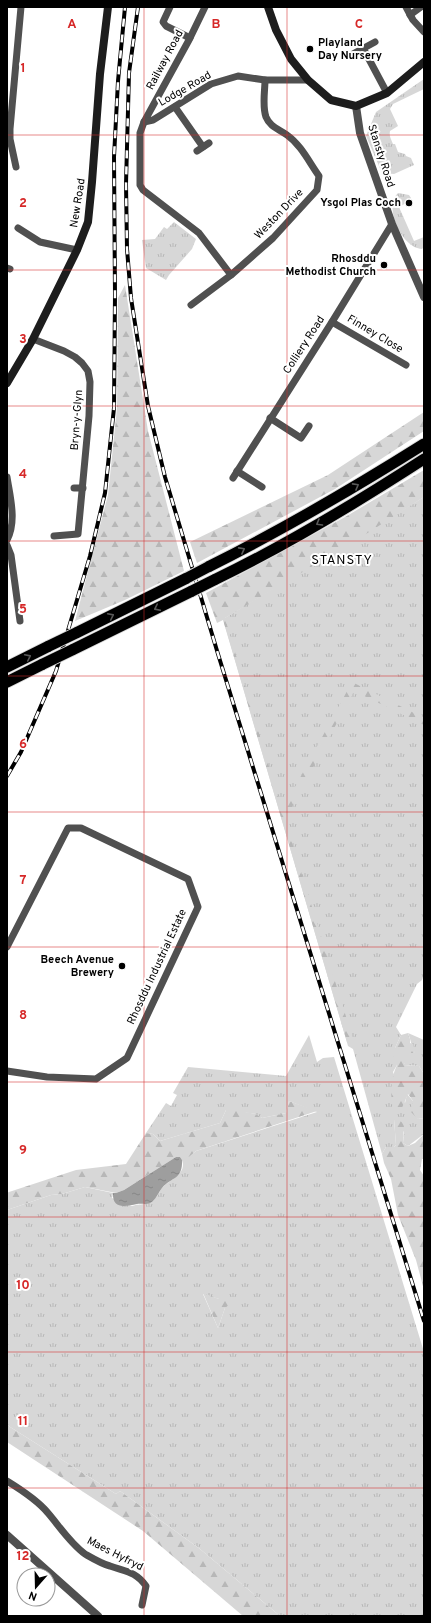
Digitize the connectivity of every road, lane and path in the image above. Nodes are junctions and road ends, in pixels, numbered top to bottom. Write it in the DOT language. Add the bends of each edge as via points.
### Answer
graph roads {
  1 [pos="21,7"];
  2 [pos="107,7"];
  3 [pos="170,7"];
  4 [pos="205,7"];
  5 [pos="268,7"];
  6 [pos="406,7"];
  7 [pos="422,7"];
  8 [pos="410,15"];
  9 [pos="424,32"];
  10 [pos="190,38"];
  11 [pos="375,42"];
  12 [pos="363,48"];
  13 [pos="351,55"];
  14 [pos="424,62"];
  15 [pos="265,80"];
  16 [pos="308,80"];
  17 [pos="388,93"];
  18 [pos="356,106"];
  19 [pos="175,107"];
  20 [pos="144,122"];
  21 [pos="203,147"];
  22 [pos="16,167"];
  23 [pos="392,224"];
  24 [pos="18,228"];
  25 [pos="76,250"];
  26 [pos="231,274"];
  27 [pos="424,297"];
  28 [pos="190,305"];
  29 [pos="332,322"];
  30 [pos="33,339"];
  31 [pos="406,365"];
  32 [pos="7,383"];
  33 [pos="270,418"];
  34 [pos="308,426"];
  35 [pos="424,444"];
  36 [pos="424,460"];
  37 [pos="237,471"];
  38 [pos="7,477"];
  39 [pos="232,478"];
  40 [pos="262,487"];
  41 [pos="74,488"];
  42 [pos="83,488"];
  43 [pos="54,536"];
  44 [pos="7,540"];
  45 [pos="7,545"];
  46 [pos="20,621"];
  47 [pos="7,667"];
  48 [pos="7,682"];
  49 [pos="7,947"];
  50 [pos="7,1071"];
  51 [pos="7,1481"];
  52 [pos="7,1535"];
  53 [pos="142,1605"];
  54 [pos="98,1616"];
  1 -- 22 [label="street" via="10,129"];
  2 -- 25 [label="main road, New Road" via="88,222"];
  3 -- 10 [label="street" via="163,22"];
  4 -- 10 [label="street, Railway Road"];
  5 -- 16 [label="main road" via="276,30 291,58"];
  6 -- 8 [label="street"];
  7 -- 8 [label="street"];
  8 -- 9 [label="street"];
  10 -- 20 [label="street, Railway Road"];
  11 -- 12 [label="street"];
  12 -- 13 [label="street"];
  12 -- 17 [label="street"];
  14 -- 17 [label="main road"];
  15 -- 16 [label="street, Lodge Road"];
  15 -- 19 [label="street, Lodge Road" via="238,76 211,84"];
  15 -- 26 [label="street, Weston Drive" via="266,117 273,127 296,142 319,176 317,190 273,238"];
  16 -- 18 [label="main road" via="331,100"];
  17 -- 18 [label="main road"];
  18 -- 23 [label="street, Stansty Road" via="360,133"];
  19 -- 20 [label="street, Lodge Road" via="153,120"];
  19 -- 21 [label="street"];
  20 -- 26 [label="street, Railway Road" via="140,133 140,185 199,233"];
  23 -- 27 [label="street, Stansty Road"];
  23 -- 29 [label="street, Colliery Road"];
  24 -- 25 [label="street" via="40,242"];
  25 -- 30 [label="main road, New Road"];
  26 -- 28 [label="street, Weston Drive"];
  29 -- 31 [label="street, Finney Close"];
  29 -- 33 [label="street, Colliery Road"];
  30 -- 32 [label="main road, New Road"];
  30 -- 42 [label="street, Bryn-y-Glyn" via="64,351 82,363 88,371 90,392"];
  33 -- 34 [label="street" via="301,438"];
  33 -- 37 [label="street, Colliery Road"];
  47 -- 35 [label="highway, one-way, bridge" via="244,549 369,479"];
  36 -- 48 [label="highway, one-way, bridge" via="248,564"];
  37 -- 39 [label="street, Colliery Road"];
  37 -- 40 [label="street"];
  38 -- 44 [label="street" via="12,516"];
  41 -- 42 [label="street"];
  42 -- 43 [label="street, Bryn-y-Glyn" via="78,534"];
  45 -- 46 [label="street"];
  49 -- 50 [label="street, Rhosddu Industrial Estate" via="68,828 81,828 188,880 198,907 127,1058 96,1079 48,1077"];
  51 -- 53 [label="street, Maes Hyfryd" via="47,1512 85,1554 109,1566 127,1570 140,1578 146,1586"];
  52 -- 54 [label="street"];
}
